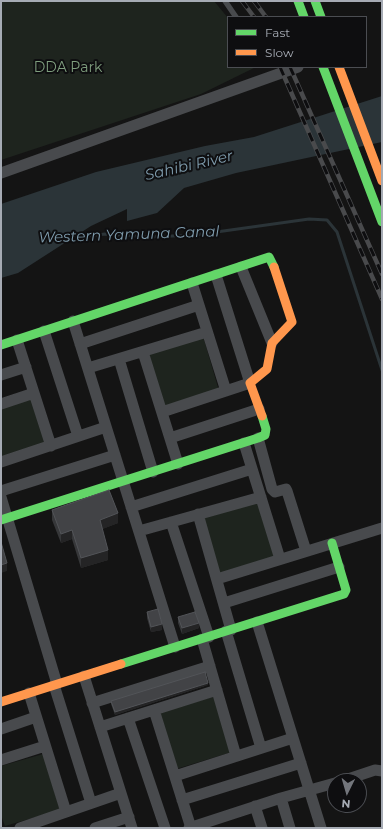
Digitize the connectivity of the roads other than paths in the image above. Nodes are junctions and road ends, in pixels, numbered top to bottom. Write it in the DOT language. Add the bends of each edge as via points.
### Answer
graph roads {
  1 [pos="225,1"];
  2 [pos="298,1"];
  3 [pos="314,1"];
  4 [pos="235,16"];
  5 [pos="304,16"];
  6 [pos="321,16"];
  7 [pos="295,68"];
  8 [pos="323,68"];
  9 [pos="340,68"];
  10 [pos="377,162"];
  11 [pos="1,173"];
  12 [pos="382,181"];
  13 [pos="382,222"];
  14 [pos="240,267"];
  15 [pos="216,275"];
  16 [pos="192,283"];
  17 [pos="199,305"];
  18 [pos="74,321"];
  19 [pos="44,331"];
  20 [pos="207,332"];
  21 [pos="17,340"];
  22 [pos="272,343"];
  23 [pos="80,344"];
  24 [pos="1,345"];
  25 [pos="143,352"];
  26 [pos="119,359"];
  27 [pos="26,367"];
  28 [pos="88,368"];
  29 [pos="1,375"];
  30 [pos="250,383"];
  31 [pos="226,392"];
  32 [pos="34,393"];
  33 [pos="1,404"];
  34 [pos="259,409"];
  35 [pos="162,412"];
  36 [pos="106,427"];
  37 [pos="78,436"];
  38 [pos="170,438"];
  39 [pos="258,438"];
  40 [pos="244,443"];
  41 [pos="51,446"];
  42 [pos="115,455"];
  43 [pos="1,462"];
  44 [pos="178,464"];
  45 [pos="252,469"];
  46 [pos="153,472"];
  47 [pos="123,481"];
  48 [pos="1,491"];
  49 [pos="1,497"];
  50 [pos="261,497"];
  51 [pos="131,507"];
  52 [pos="198,514"];
  53 [pos="4,519"];
  54 [pos="171,522"];
  55 [pos="382,528"];
  56 [pos="139,531"];
  57 [pos="332,543"];
  58 [pos="306,551"];
  59 [pos="280,559"];
  60 [pos="339,567"];
  61 [pos="217,579"];
  62 [pos="224,603"];
  63 [pos="257,622"];
  64 [pos="229,631"];
  65 [pos="206,638"];
  66 [pos="175,647"];
  67 [pos="210,666"];
  68 [pos="84,676"];
  69 [pos="56,684"];
  70 [pos="217,690"];
  71 [pos="29,693"];
  72 [pos="1,702"];
  73 [pos="92,703"];
  74 [pos="154,710"];
  75 [pos="36,717"];
  76 [pos="128,718"];
  77 [pos="100,727"];
  78 [pos="1,729"];
  79 [pos="293,738"];
  80 [pos="45,746"];
  81 [pos="261,748"];
  82 [pos="236,756"];
  83 [pos="1,760"];
  84 [pos="301,762"];
  85 [pos="382,771"];
  86 [pos="366,773"];
  87 [pos="175,776"];
  88 [pos="327,786"];
  89 [pos="310,791"];
  90 [pos="121,793"];
  91 [pos="281,798"];
  92 [pos="182,800"];
  93 [pos="91,803"];
  94 [pos="255,806"];
  95 [pos="66,812"];
  96 [pos="128,817"];
  97 [pos="20,828"];
  98 [pos="95,828"];
  99 [pos="132,828"];
  100 [pos="165,828"];
  101 [pos="190,828"];
  102 [pos="262,828"];
  103 [pos="290,828"];
  104 [pos="321,828"];
  1 -- 4 [label="lane"];
  2 -- 5 [label="street"];
  3 -- 6 [label="street"];
  7 -- 11 [label="street"];
  8 -- 13 [label="street"];
  9 -- 10 [label="street"];
  10 -- 12 [label="street"];
  14 -- 15 [label="street"];
  14 -- 22 [label="street"];
  14 -- 22 [label="street" via="269,257 272,260 292,322"];
  15 -- 16 [label="street"];
  15 -- 30 [label="street"];
  16 -- 17 [label="street"];
  16 -- 18 [label="street"];
  17 -- 20 [label="street"];
  17 -- 23 [label="street"];
  18 -- 19 [label="street"];
  18 -- 23 [label="street"];
  19 -- 21 [label="street"];
  19 -- 37 [label="street"];
  20 -- 25 [label="street"];
  20 -- 31 [label="street"];
  21 -- 24 [label="street"];
  21 -- 27 [label="street"];
  22 -- 30 [label="street" via="267,369"];
  23 -- 28 [label="street"];
  25 -- 26 [label="street"];
  25 -- 35 [label="street"];
  26 -- 28 [label="street"];
  26 -- 46 [label="street"];
  27 -- 29 [label="street"];
  27 -- 32 [label="street"];
  28 -- 36 [label="street"];
  30 -- 31 [label="street"];
  30 -- 34 [label="street"];
  31 -- 35 [label="street"];
  32 -- 33 [label="street"];
  32 -- 41 [label="street"];
  34 -- 38 [label="street"];
  34 -- 39 [label="street" via="267,432"];
  35 -- 38 [label="street"];
  36 -- 37 [label="street"];
  36 -- 42 [label="street"];
  37 -- 41 [label="street"];
  38 -- 44 [label="street"];
  39 -- 40 [label="street"];
  39 -- 58 [label="street" via="272,489 275,492 286,489 288,491"];
  40 -- 44 [label="street"];
  40 -- 45 [label="street"];
  41 -- 43 [label="street"];
  42 -- 47 [label="street"];
  42 -- 48 [label="street"];
  44 -- 46 [label="street"];
  45 -- 50 [label="street"];
  45 -- 51 [label="street"];
  46 -- 47 [label="street"];
  47 -- 51 [label="street"];
  47 -- 53 [label="street"];
  49 -- 53 [label="street"];
  50 -- 52 [label="street"];
  50 -- 59 [label="street"];
  51 -- 56 [label="street"];
  52 -- 54 [label="street"];
  52 -- 61 [label="street"];
  53 -- 69 [label="street"];
  54 -- 56 [label="street"];
  54 -- 65 [label="street"];
  55 -- 57 [label="street"];
  56 -- 66 [label="street"];
  57 -- 58 [label="street"];
  57 -- 60 [label="street"];
  58 -- 59 [label="street"];
  59 -- 61 [label="street"];
  60 -- 62 [label="street"];
  60 -- 63 [label="street" via="346,590 344,594"];
  61 -- 62 [label="street"];
  62 -- 64 [label="street"];
  63 -- 64 [label="street"];
  63 -- 79 [label="street"];
  64 -- 65 [label="street"];
  64 -- 81 [label="street"];
  65 -- 66 [label="street"];
  65 -- 67 [label="street"];
  66 -- 68 [label="street"];
  67 -- 70 [label="street"];
  67 -- 73 [label="street"];
  68 -- 69 [label="street"];
  68 -- 73 [label="street"];
  69 -- 71 [label="street"];
  69 -- 93 [label="street"];
  70 -- 74 [label="street"];
  70 -- 82 [label="street"];
  71 -- 72 [label="street"];
  71 -- 75 [label="street"];
  73 -- 77 [label="street"];
  74 -- 76 [label="street"];
  74 -- 87 [label="street"];
  75 -- 78 [label="street"];
  75 -- 80 [label="street"];
  76 -- 77 [label="street"];
  76 -- 100 [label="street"];
  77 -- 90 [label="street"];
  79 -- 81 [label="street"];
  79 -- 84 [label="street"];
  80 -- 83 [label="street"];
  80 -- 95 [label="street"];
  81 -- 82 [label="street"];
  82 -- 87 [label="street"];
  84 -- 89 [label="street"];
  84 -- 92 [label="street"];
  85 -- 86 [label="street"];
  87 -- 92 [label="street"];
  88 -- 89 [label="street"];
  89 -- 91 [label="street"];
  89 -- 104 [label="street"];
  90 -- 93 [label="street"];
  90 -- 96 [label="street"];
  91 -- 94 [label="street"];
  91 -- 103 [label="street"];
  92 -- 101 [label="street"];
  93 -- 95 [label="street"];
  94 -- 101 [label="street"];
  94 -- 102 [label="street"];
  95 -- 97 [label="street"];
  96 -- 98 [label="street"];
  96 -- 99 [label="street"];
}
